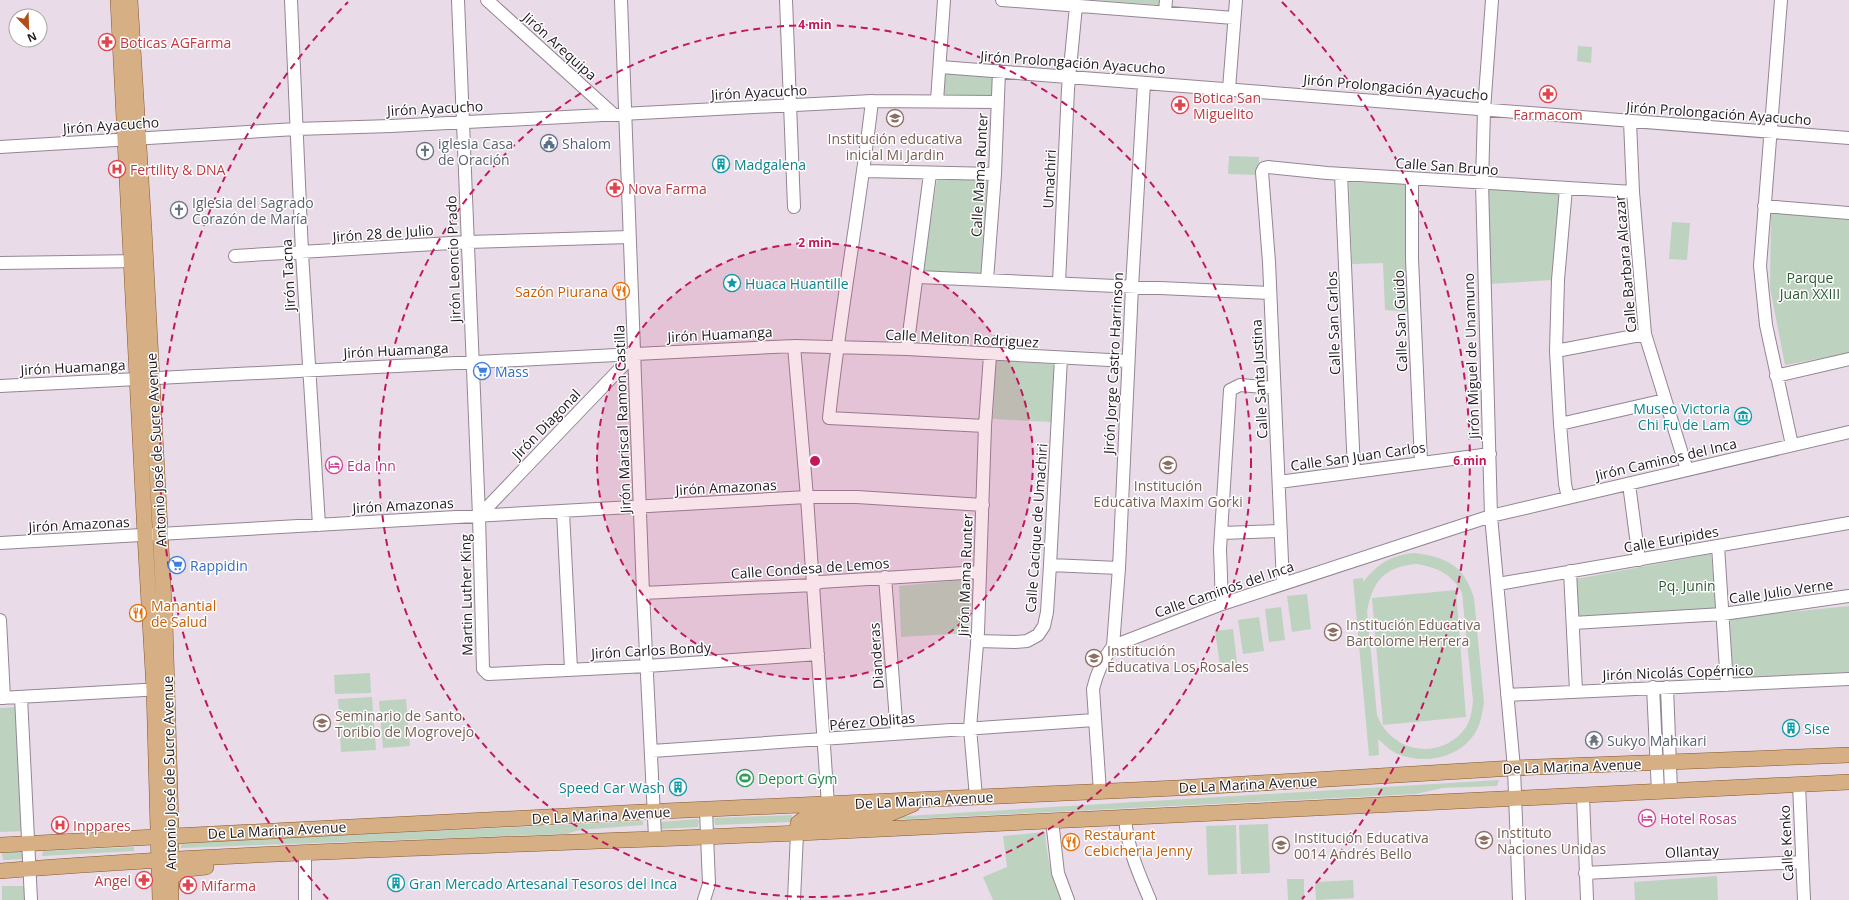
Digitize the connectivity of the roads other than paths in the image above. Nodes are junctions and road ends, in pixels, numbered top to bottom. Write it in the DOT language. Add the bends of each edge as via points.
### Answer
graph roads {
  1 [pos="118,0"];
  2 [pos="130,0"];
  3 [pos="291,0"];
  4 [pos="458,0"];
  5 [pos="487,0"];
  6 [pos="622,0"];
  7 [pos="786,0"];
  8 [pos="944,0"];
  9 [pos="1002,0"];
  10 [pos="1015,0"];
  11 [pos="1166,0"];
  12 [pos="1236,0"];
  13 [pos="1492,0"];
  14 [pos="1781,0"];
  15 [pos="1076,6"];
  16 [pos="1165,12"];
  17 [pos="1234,18"];
  18 [pos="941,67"];
  19 [pos="999,71"];
  20 [pos="1069,77"];
  21 [pos="1144,83"];
  22 [pos="1229,89"];
  23 [pos="872,101"];
  24 [pos="937,101"];
  25 [pos="997,102"];
  26 [pos="790,106"];
  27 [pos="1484,110"];
  28 [pos="626,113"];
  29 [pos="613,114"];
  30 [pos="1630,121"];
  31 [pos="463,122"];
  32 [pos="296,129"];
  33 [pos="1770,131"];
  34 [pos="1849,138"];
  35 [pos="132,139"];
  36 [pos="0,147"];
  37 [pos="864,171"];
  38 [pos="1262,172"];
  39 [pos="930,174"];
  40 [pos="995,174"];
  41 [pos="1341,174"];
  42 [pos="1412,179"];
  43 [pos="1482,183"];
  44 [pos="1566,188"];
  45 [pos="1634,192"];
  46 [pos="1764,206"];
  47 [pos="794,207"];
  48 [pos="1849,213"];
  49 [pos="629,237"];
  50 [pos="468,242"];
  51 [pos="302,253"];
  52 [pos="235,256"];
  53 [pos="138,261"];
  54 [pos="0,263"];
  55 [pos="918,277"];
  56 [pos="987,280"];
  57 [pos="1059,284"];
  58 [pos="1132,287"];
  59 [pos="1270,293"];
  60 [pos="1645,334"];
  61 [pos="794,346"];
  62 [pos="837,347"];
  63 [pos="907,349"];
  64 [pos="1556,351"];
  65 [pos="635,353"];
  66 [pos="990,355"];
  67 [pos="1061,358"];
  68 [pos="1849,359"];
  69 [pos="473,362"];
  70 [pos="1128,362"];
  71 [pos="309,370"];
  72 [pos="1776,376"];
  73 [pos="152,378"];
  74 [pos="137,379"];
  75 [pos="0,386"];
  76 [pos="1274,388"];
  77 [pos="1666,400"];
  78 [pos="1560,424"];
  79 [pos="985,426"];
  80 [pos="1849,432"];
  81 [pos="1792,445"];
  82 [pos="1490,454"];
  83 [pos="1421,462"];
  84 [pos="1687,470"];
  85 [pos="1354,471"];
  86 [pos="1278,482"];
  87 [pos="1629,484"];
  88 [pos="807,497"];
  89 [pos="1568,498"];
  90 [pos="983,504"];
  91 [pos="640,507"];
  92 [pos="563,512"];
  93 [pos="479,516"];
  94 [pos="1491,516"];
  95 [pos="1849,523"];
  96 [pos="319,525"];
  97 [pos="1281,530"];
  98 [pos="1221,533"];
  99 [pos="161,534"];
  100 [pos="144,536"];
  101 [pos="0,544"];
  102 [pos="1718,546"];
  103 [pos="1639,560"];
  104 [pos="1050,565"];
  105 [pos="1119,568"];
  106 [pos="980,572"];
  107 [pos="1570,572"];
  108 [pos="885,577"];
  109 [pos="1283,584"];
  110 [pos="1498,584"];
  111 [pos="814,585"];
  112 [pos="643,593"];
  113 [pos="1849,596"];
  114 [pos="1222,604"];
  115 [pos="1723,614"];
  116 [pos="0,620"];
  117 [pos="1573,623"];
  118 [pos="977,641"];
  119 [pos="1113,646"];
  120 [pos="818,654"];
  121 [pos="648,666"];
  122 [pos="571,669"];
  123 [pos="485,672"];
  124 [pos="1849,679"];
  125 [pos="1727,685"];
  126 [pos="1654,687"];
  127 [pos="1667,687"];
  128 [pos="161,689"];
  129 [pos="1576,691"];
  130 [pos="1507,695"];
  131 [pos="21,697"];
  132 [pos="2,698"];
  133 [pos="1094,720"];
  134 [pos="970,728"];
  135 [pos="897,734"];
  136 [pos="824,740"];
  137 [pos="652,751"];
  138 [pos="1849,755"];
  139 [pos="1663,763"];
  140 [pos="1514,768"];
  141 [pos="1849,782"];
  142 [pos="1799,784"];
  143 [pos="1665,791"];
  144 [pos="1100,792"];
  145 [pos="1583,796"];
  146 [pos="976,797"];
  147 [pos="1516,799"];
  148 [pos="923,800"];
  149 [pos="828,805"];
  150 [pos="706,810"];
  151 [pos="654,812"];
  152 [pos="1125,817"];
  153 [pos="1052,820"];
  154 [pos="797,833"];
  155 [pos="172,836"];
  156 [pos="706,836"];
  157 [pos="655,838"];
  158 [pos="28,844"];
  159 [pos="0,845"];
  160 [pos="306,853"];
  161 [pos="234,856"];
  162 [pos="160,861"];
  163 [pos="1802,862"];
  164 [pos="28,869"];
  165 [pos="0,871"];
  166 [pos="1585,873"];
  167 [pos="171,877"];
  168 [pos="30,900"];
  169 [pos="160,900"];
  170 [pos="171,900"];
  171 [pos="305,900"];
  172 [pos="704,900"];
  173 [pos="794,900"];
  174 [pos="1068,900"];
  175 [pos="1150,900"];
  176 [pos="1519,900"];
  177 [pos="1587,900"];
  178 [pos="1804,900"];
  1 -- 35 [label="main road, Antonio José de Sucre Avenue"];
  2 -- 35 [label="main road, Antonio José de Sucre Avenue"];
  3 -- 32 [label="street, Jirón Tacna"];
  4 -- 31 [label="street, Jirón Leoncio Prado"];
  5 -- 29 [label="street, Jirón Arequipa"];
  6 -- 28 [label="street, Jirón Mariscal Ramon Castilla"];
  7 -- 26 [label="street"];
  8 -- 18 [label="street"];
  9 -- 10 [label="street"];
  10 -- 15 [label="street"];
  11 -- 16 [label="street"];
  12 -- 17 [label="street"];
  13 -- 27 [label="street, Jirón Miguel de Unamuno"];
  14 -- 33 [label="street"];
  15 -- 16 [label="street"];
  15 -- 20 [label="street, Umachiri"];
  16 -- 17 [label="street"];
  17 -- 22 [label="street"];
  18 -- 19 [label="street, Jirón Prolongación Ayacucho"];
  18 -- 24 [label="street"];
  19 -- 20 [label="street, Jirón Prolongación Ayacucho"];
  19 -- 25 [label="street, Calle Mama Runter"];
  20 -- 21 [label="street, Jirón Prolongación Ayacucho"];
  20 -- 57 [label="street, Umachiri"];
  21 -- 22 [label="street, Jirón Prolongación Ayacucho"];
  21 -- 58 [label="street, Jirón Jorge Castro Harrinson"];
  22 -- 27 [label="street, Jirón Prolongación Ayacucho"];
  23 -- 24 [label="street, Jirón Ayacucho"];
  23 -- 26 [label="street, Jirón Ayacucho"];
  23 -- 37 [label="street"];
  24 -- 25 [label="street, Jirón Ayacucho"];
  25 -- 40 [label="street, Calle Mama Runter"];
  26 -- 28 [label="street, Jirón Ayacucho"];
  26 -- 47 [label="street"];
  27 -- 30 [label="street, Jirón Prolongación Ayacucho"];
  27 -- 43 [label="street, Jirón Miguel de Unamuno"];
  28 -- 29 [label="street, Jirón Ayacucho"];
  28 -- 49 [label="street, Jirón Mariscal Ramon Castilla"];
  29 -- 31 [label="street, Jirón Ayacucho"];
  30 -- 33 [label="street, Jirón Prolongación Ayacucho"];
  30 -- 45 [label="street, Calle Barbara Alcazar"];
  31 -- 32 [label="street, Jirón Ayacucho"];
  31 -- 50 [label="street, Jirón Leoncio Prado"];
  32 -- 35 [label="street, Jirón Ayacucho"];
  32 -- 51 [label="street, Jirón Tacna"];
  33 -- 34 [label="street, Jirón Prolongación Ayacucho"];
  33 -- 46 [label="street"];
  35 -- 36 [label="street, Jirón Ayacucho"];
  35 -- 53 [label="main road, Antonio José de Sucre Avenue"];
  37 -- 39 [label="street"];
  37 -- 62 [label="street"];
  38 -- 41 [label="street, Calle San Bruno" via="1268,167"];
  38 -- 59 [label="street, Calle Santa Justina"];
  39 -- 40 [label="street"];
  39 -- 55 [label="street"];
  40 -- 56 [label="street, Calle Mama Runter"];
  41 -- 42 [label="street, Calle San Bruno"];
  41 -- 85 [label="street, Calle San Carlos"];
  42 -- 43 [label="street, Calle San Bruno"];
  42 -- 83 [label="street, Calle San Guido" via="1412,259"];
  43 -- 44 [label="street, Calle San Bruno"];
  43 -- 82 [label="street, Jirón Miguel de Unamuno"];
  44 -- 45 [label="street, Calle San Bruno"];
  44 -- 64 [label="street" via="1558,280"];
  45 -- 60 [label="street, Calle Barbara Alcazar"];
  46 -- 48 [label="street"];
  46 -- 72 [label="street" via="1760,266 1766,325"];
  49 -- 50 [label="street, Jirón 28 de Julio"];
  49 -- 65 [label="street, Jirón Mariscal Ramon Castilla"];
  50 -- 51 [label="street, Jirón 28 de Julio"];
  50 -- 69 [label="street, Jirón Leoncio Prado"];
  51 -- 52 [label="street, Jirón 28 de Julio"];
  51 -- 71 [label="street, Jirón Tacna"];
  53 -- 54 [label="street"];
  53 -- 73 [label="main road, Antonio José de Sucre Avenue"];
  53 -- 74 [label="main road, Antonio José de Sucre Avenue"];
  55 -- 56 [label="street"];
  55 -- 63 [label="street"];
  56 -- 57 [label="street"];
  57 -- 58 [label="street"];
  58 -- 59 [label="street"];
  58 -- 70 [label="street, Jirón Jorge Castro Harrinson"];
  59 -- 76 [label="street, Calle Santa Justina"];
  60 -- 64 [label="street"];
  60 -- 77 [label="street, Calle Barbara Alcazar"];
  61 -- 62 [label="street, Calle Meliton Rodriguez"];
  61 -- 65 [label="street, Jirón Huamanga"];
  61 -- 88 [label="street"];
  62 -- 63 [label="street, Calle Meliton Rodriguez"];
  62 -- 79 [label="street" via="830,418"];
  63 -- 66 [label="street, Calle Meliton Rodriguez"];
  64 -- 78 [label="street"];
  65 -- 69 [label="street, Jirón Huamanga"];
  65 -- 91 [label="street, Jirón Mariscal Ramon Castilla"];
  65 -- 93 [label="street, Jirón Diagonal"];
  66 -- 67 [label="street, Calle Meliton Rodriguez"];
  66 -- 79 [label="street, Jirón Mama Runter"];
  67 -- 70 [label="street, Calle Meliton Rodriguez"];
  67 -- 104 [label="street, Calle Cacique de Umachiri"];
  68 -- 72 [label="street"];
  69 -- 71 [label="street, Jirón Huamanga"];
  69 -- 93 [label="street, Jirón Leoncio Prado"];
  70 -- 105 [label="street, Jirón Jorge Castro Harrinson"];
  71 -- 73 [label="street, Jirón Huamanga"];
  71 -- 96 [label="street, Jirón Tacna"];
  72 -- 81 [label="street"];
  73 -- 74 [label="street, Jirón Huamanga"];
  73 -- 99 [label="main road, Antonio José de Sucre Avenue"];
  74 -- 75 [label="street, Jirón Huamanga"];
  74 -- 100 [label="main road, Antonio José de Sucre Avenue"];
  76 -- 86 [label="street, Calle Santa Justina"];
  76 -- 98 [label="street" via="1240,385 1230,390"];
  77 -- 78 [label="street"];
  77 -- 84 [label="street, Calle Barbara Alcazar"];
  78 -- 89 [label="street"];
  79 -- 90 [label="street, Jirón Mama Runter"];
  80 -- 81 [label="street, Jirón Caminos del Inca"];
  81 -- 84 [label="street, Jirón Caminos del Inca"];
  82 -- 83 [label="street, Calle San Juan Carlos"];
  82 -- 94 [label="street, Jirón Miguel de Unamuno"];
  83 -- 85 [label="street, Calle San Juan Carlos"];
  84 -- 87 [label="street, Jirón Caminos del Inca"];
  85 -- 86 [label="street, Calle San Juan Carlos"];
  86 -- 97 [label="street, Calle Santa Justina"];
  87 -- 89 [label="street, Jirón Caminos del Inca"];
  87 -- 103 [label="street"];
  88 -- 90 [label="street, Jirón Amazonas"];
  88 -- 91 [label="street, Jirón Amazonas"];
  88 -- 111 [label="street"];
  89 -- 94 [label="street, Jirón Caminos del Inca"];
  90 -- 106 [label="street, Jirón Mama Runter"];
  91 -- 92 [label="street, Jirón Amazonas"];
  91 -- 112 [label="street, Jirón Mariscal Ramon Castilla"];
  92 -- 93 [label="street, Jirón Amazonas"];
  92 -- 122 [label="street"];
  93 -- 96 [label="street, Jirón Amazonas"];
  93 -- 123 [label="street, Martin Luther King"];
  94 -- 109 [label="street, Calle Caminos del Inca"];
  94 -- 110 [label="street, Jirón Miguel de Unamuno"];
  95 -- 102 [label="street, Calle Euripides"];
  96 -- 99 [label="street, Jirón Amazonas"];
  97 -- 98 [label="street"];
  97 -- 109 [label="street, Calle Santa Justina"];
  98 -- 114 [label="street"];
  99 -- 100 [label="street, Jirón Amazonas"];
  99 -- 128 [label="main road, Antonio José de Sucre Avenue"];
  100 -- 101 [label="street, Jirón Amazonas"];
  100 -- 128 [label="main road, Antonio José de Sucre Avenue"];
  102 -- 103 [label="street, Calle Euripides"];
  102 -- 115 [label="street"];
  103 -- 107 [label="street, Calle Euripides"];
  104 -- 105 [label="street"];
  104 -- 118 [label="street, Calle Cacique de Umachiri" via="1047,612 1044,626 1038,634 1027,641"];
  105 -- 119 [label="street, Jirón Jorge Castro Harrinson"];
  106 -- 108 [label="street, Calle Condesa de Lemos"];
  106 -- 118 [label="street, Jirón Mama Runter"];
  107 -- 110 [label="street, Calle Euripides"];
  107 -- 117 [label="street"];
  108 -- 111 [label="street, Calle Condesa de Lemos" via="820,582"];
  108 -- 135 [label="street, Dianderas"];
  109 -- 114 [label="street, Calle Caminos del Inca"];
  110 -- 130 [label="street, Jirón Miguel de Unamuno"];
  111 -- 112 [label="street, Calle Condesa de Lemos"];
  111 -- 120 [label="street"];
  112 -- 121 [label="street, Jirón Mariscal Ramon Castilla"];
  113 -- 115 [label="street, Calle Julio Verne"];
  114 -- 119 [label="street, Calle Caminos del Inca"];
  115 -- 117 [label="street, Calle Julio Verne"];
  115 -- 125 [label="street"];
  116 -- 132 [label="street"];
  117 -- 129 [label="street"];
  118 -- 134 [label="street, Jirón Mama Runter"];
  119 -- 133 [label="street" via="1096,673 1093,689"];
  120 -- 121 [label="street, Jirón Carlos Bondy"];
  120 -- 136 [label="street"];
  121 -- 122 [label="street, Jirón Carlos Bondy"];
  121 -- 137 [label="street, Jirón Mariscal Ramon Castilla"];
  122 -- 123 [label="street, Jirón Carlos Bondy" via="488,674"];
  124 -- 125 [label="street, Jirón Nicolás Copérnico"];
  125 -- 127 [label="street, Jirón Nicolás Copérnico"];
  126 -- 127 [label="street, Jirón Nicolás Copérnico"];
  126 -- 129 [label="street, Jirón Nicolás Copérnico"];
  126 -- 139 [label="street"];
  127 -- 139 [label="street"];
  128 -- 131 [label="street"];
  128 -- 155 [label="main road, Antonio José de Sucre Avenue"];
  129 -- 130 [label="street, Jirón Nicolás Copérnico"];
  130 -- 140 [label="street, Jirón Miguel de Unamuno"];
  131 -- 132 [label="street"];
  131 -- 158 [label="street"];
  133 -- 134 [label="street, Pérez Oblitas"];
  133 -- 144 [label="street"];
  134 -- 135 [label="street, Pérez Oblitas"];
  134 -- 146 [label="street, Jirón Mama Runter"];
  135 -- 136 [label="street, Pérez Oblitas"];
  136 -- 137 [label="street, Pérez Oblitas"];
  136 -- 149 [label="street"];
  137 -- 151 [label="street, Jirón Mariscal Ramon Castilla"];
  138 -- 139 [label="main road, De La Marina Avenue"];
  139 -- 140 [label="main road, De La Marina Avenue"];
  139 -- 143 [label="street"];
  140 -- 144 [label="main road, De La Marina Avenue"];
  140 -- 147 [label="street, Jirón Miguel de Unamuno"];
  141 -- 142 [label="main road, De La Marina Avenue"];
  142 -- 143 [label="main road, De La Marina Avenue"];
  142 -- 163 [label="street, Calle Kenko"];
  143 -- 145 [label="main road, De La Marina Avenue"];
  144 -- 146 [label="main road, De La Marina Avenue"];
  145 -- 147 [label="main road, De La Marina Avenue"];
  145 -- 166 [label="street"];
  146 -- 148 [label="main road, De La Marina Avenue"];
  147 -- 152 [label="main road, De La Marina Avenue"];
  147 -- 176 [label="street, Jirón Miguel de Unamuno"];
  148 -- 149 [label="main road, De La Marina Avenue"];
  148 -- 154 [label="main road" via="889,814 805,818 798,823"];
  149 -- 150 [label="main road, De La Marina Avenue"];
  150 -- 151 [label="main road, De La Marina Avenue"];
  150 -- 156 [label="street"];
  151 -- 155 [label="main road, De La Marina Avenue"];
  151 -- 157 [label="street, Jirón Mariscal Ramon Castilla"];
  152 -- 153 [label="main road, De La Marina Avenue"];
  152 -- 175 [label="street" via="1132,857"];
  153 -- 154 [label="main road, De La Marina Avenue"];
  153 -- 174 [label="street" via="1058,872"];
  154 -- 156 [label="main road, De La Marina Avenue"];
  154 -- 173 [label="street"];
  155 -- 158 [label="main road, De La Marina Avenue"];
  155 -- 162 [label="main road, Antonio José de Sucre Avenue"];
  156 -- 157 [label="main road, De La Marina Avenue"];
  156 -- 172 [label="street" via="708,884"];
  157 -- 160 [label="main road, De La Marina Avenue"];
  158 -- 159 [label="main road, De La Marina Avenue"];
  158 -- 164 [label="street"];
  160 -- 161 [label="main road, De La Marina Avenue"];
  160 -- 171 [label="street"];
  161 -- 162 [label="main road, De La Marina Avenue"];
  161 -- 167 [label="main road" via="215,866 187,869"];
  162 -- 164 [label="main road, De La Marina Avenue"];
  162 -- 167 [label="main road, Antonio José de Sucre Avenue"];
  162 -- 169 [label="main road, Antonio José de Sucre Avenue"];
  163 -- 166 [label="street, Ollantay"];
  163 -- 178 [label="street, Calle Kenko"];
  164 -- 165 [label="main road, De La Marina Avenue"];
  164 -- 168 [label="street"];
  166 -- 177 [label="street"];
  167 -- 170 [label="main road, Antonio José de Sucre Avenue"];
}
